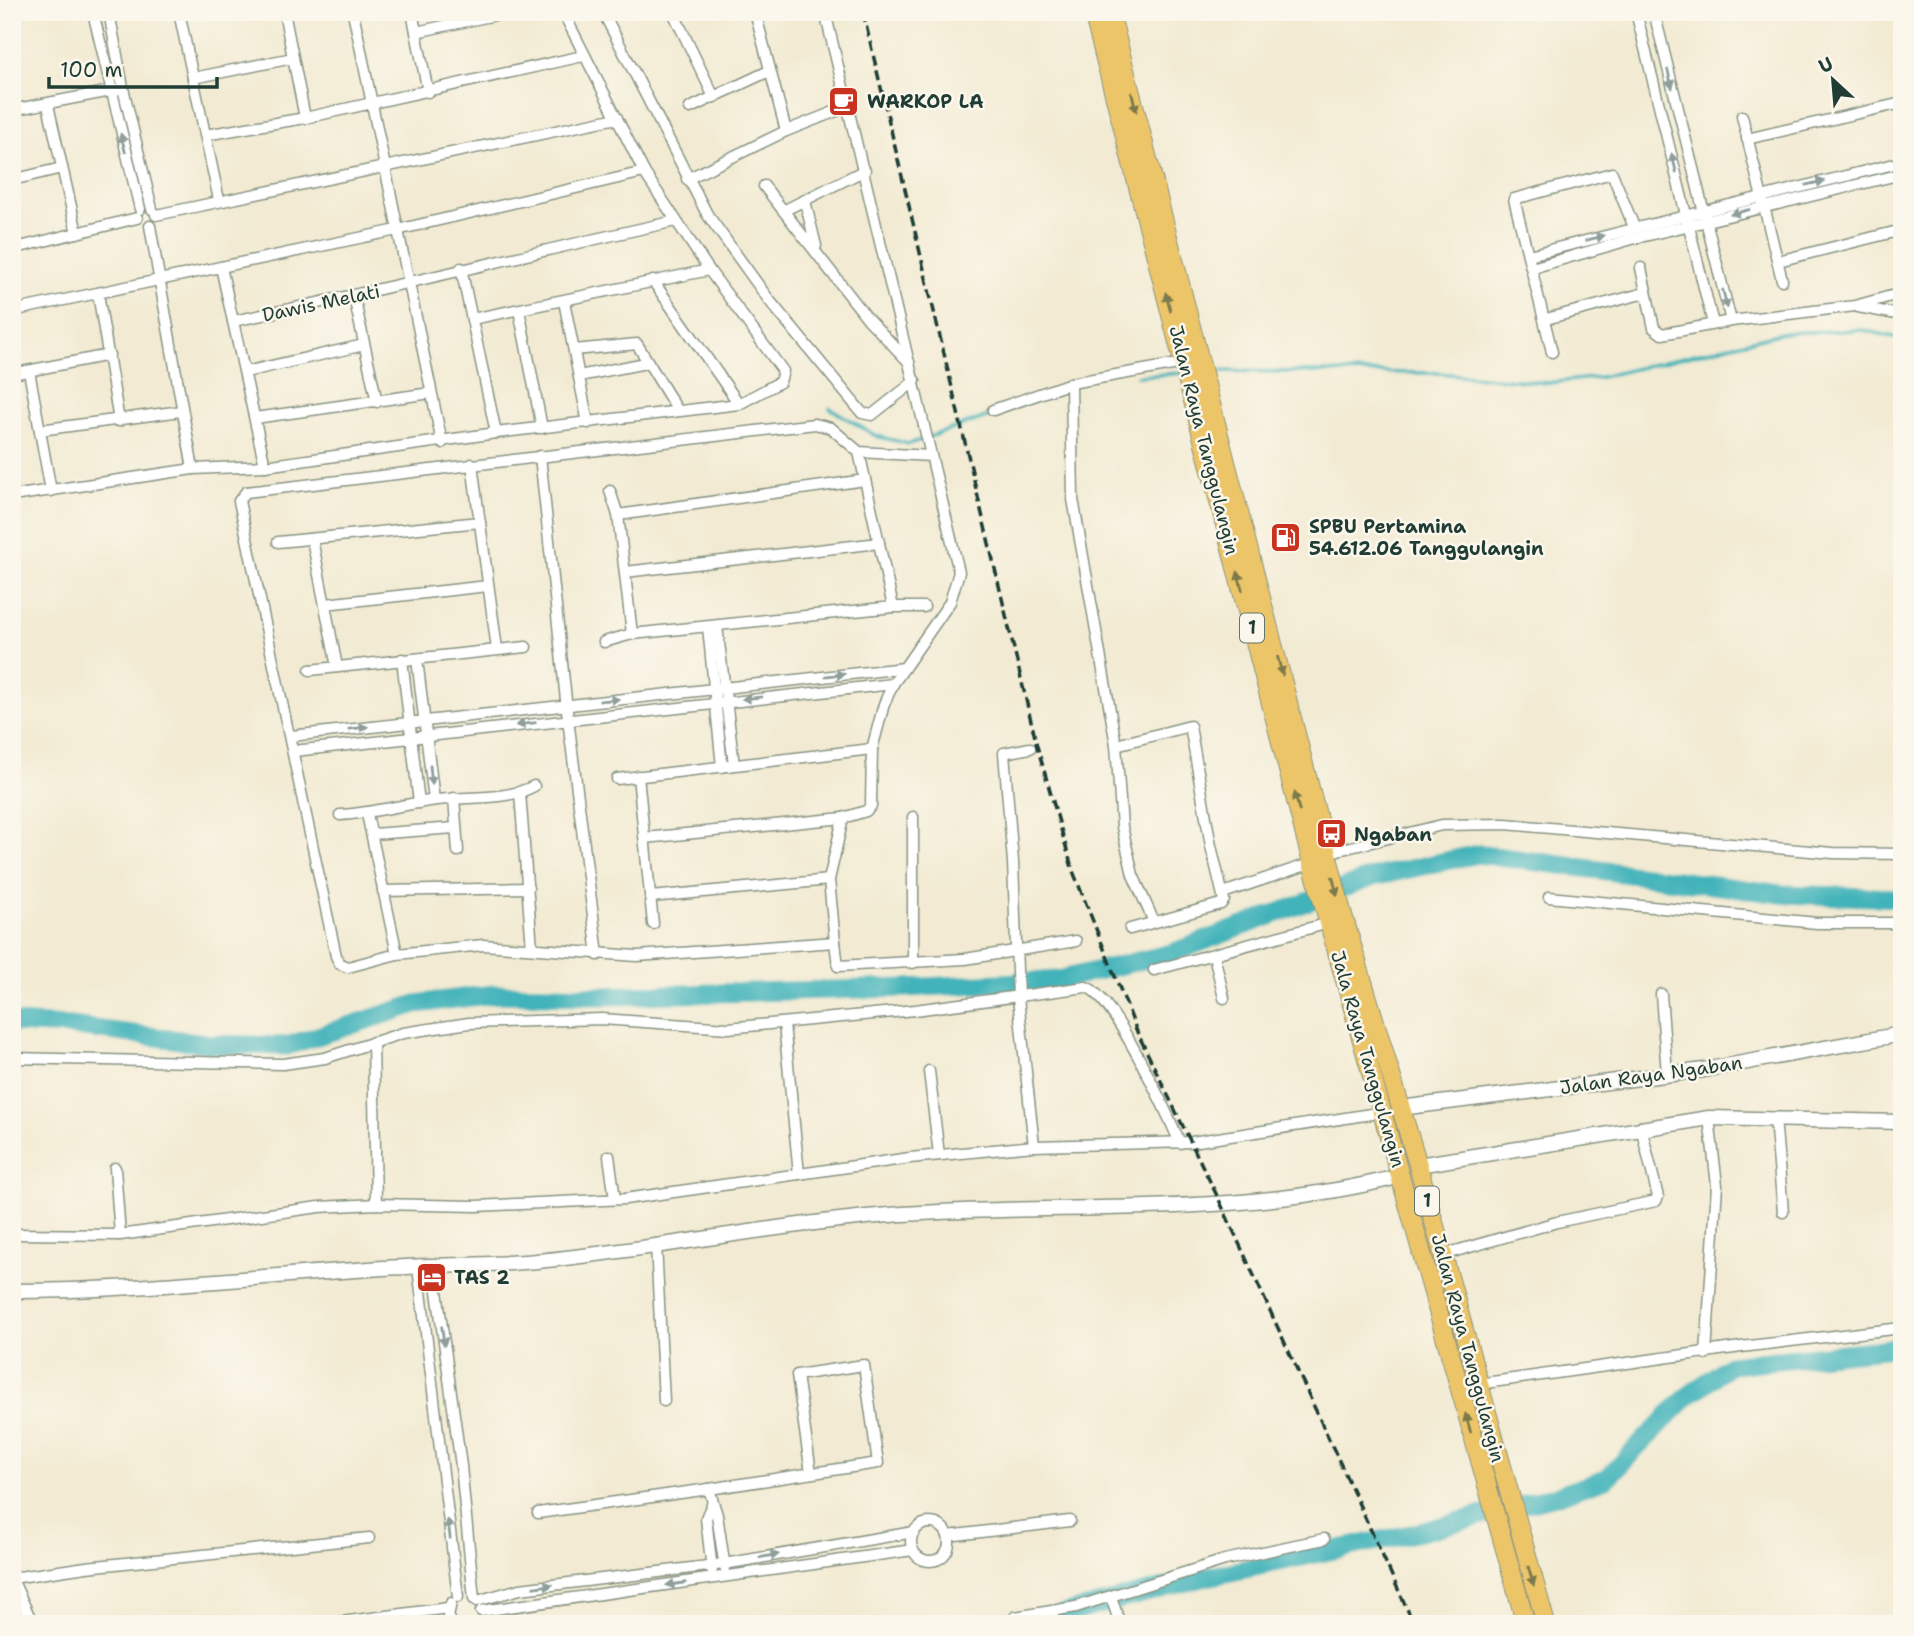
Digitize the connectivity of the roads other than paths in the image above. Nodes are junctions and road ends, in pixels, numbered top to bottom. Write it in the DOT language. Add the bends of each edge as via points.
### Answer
graph roads {
  1 [pos="93,12"];
  2 [pos="108,12"];
  3 [pos="178,12"];
  4 [pos="284,12"];
  5 [pos="353,12"];
  6 [pos="412,12"];
  7 [pos="509,12"];
  8 [pos="563,12"];
  9 [pos="603,12"];
  10 [pos="673,12"];
  11 [pos="753,12"];
  12 [pos="825,12"];
  13 [pos="1636,12"];
  14 [pos="1654,12"];
  15 [pos="1103,18"];
  16 [pos="416,32"];
  17 [pos="583,56"];
  18 [pos="293,58"];
  19 [pos="769,71"];
  20 [pos="193,78"];
  21 [pos="123,88"];
  22 [pos="110,92"];
  23 [pos="428,92"];
  24 [pos="714,97"];
  25 [pos="370,103"];
  26 [pos="1902,103"];
  27 [pos="48,105"];
  28 [pos="849,106"];
  29 [pos="690,108"];
  30 [pos="12,110"];
  31 [pos="1742,116"];
  32 [pos="305,118"];
  33 [pos="617,118"];
  34 [pos="786,131"];
  35 [pos="205,135"];
  36 [pos="1747,139"];
  37 [pos="1902,162"];
  38 [pos="383,167"];
  39 [pos="62,168"];
  40 [pos="865,170"];
  41 [pos="644,172"];
  42 [pos="1902,174"];
  43 [pos="687,179"];
  44 [pos="12,180"];
  45 [pos="764,186"];
  46 [pos="219,200"];
  47 [pos="805,201"];
  48 [pos="1762,201"];
  49 [pos="785,210"];
  50 [pos="154,212"];
  51 [pos="138,214"];
  52 [pos="1704,215"];
  53 [pos="1688,219"];
  54 [pos="676,221"];
  55 [pos="150,226"];
  56 [pos="1634,227"];
  57 [pos="397,230"];
  58 [pos="1902,230"];
  59 [pos="77,233"];
  60 [pos="12,249"];
  61 [pos="818,254"];
  62 [pos="1529,255"];
  63 [pos="1778,261"];
  64 [pos="221,267"];
  65 [pos="461,268"];
  66 [pos="1532,268"];
  67 [pos="1641,268"];
  68 [pos="709,270"];
  69 [pos="1782,280"];
  70 [pos="158,281"];
  71 [pos="653,281"];
  72 [pos="408,283"];
  73 [pos="99,293"];
  74 [pos="1645,293"];
  75 [pos="1902,293"];
  76 [pos="354,297"];
  77 [pos="564,301"];
  78 [pos="1856,306"];
  79 [pos="519,310"];
  80 [pos="12,311"];
  81 [pos="1902,315"];
  82 [pos="1546,319"];
  83 [pos="472,320"];
  84 [pos="233,321"];
  85 [pos="1731,321"];
  86 [pos="1713,324"];
  87 [pos="364,345"];
  88 [pos="574,350"];
  89 [pos="1552,352"];
  90 [pos="108,355"];
  91 [pos="909,362"];
  92 [pos="646,363"];
  93 [pos="1190,363"];
  94 [pos="29,371"];
  95 [pos="245,372"];
  96 [pos="12,374"];
  97 [pos="579,376"];
  98 [pos="915,381"];
  99 [pos="1071,388"];
  100 [pos="431,393"];
  101 [pos="377,402"];
  102 [pos="738,404"];
  103 [pos="993,410"];
  104 [pos="181,411"];
  105 [pos="678,411"];
  106 [pos="255,418"];
  107 [pos="120,421"];
  108 [pos="589,423"];
  109 [pos="542,428"];
  110 [pos="40,430"];
  111 [pos="496,433"];
  112 [pos="442,443"];
  113 [pos="931,451"];
  114 [pos="859,452"];
  115 [pos="540,456"];
  116 [pos="472,464"];
  117 [pos="265,466"];
  118 [pos="193,469"];
  119 [pos="865,480"];
  120 [pos="51,491"];
  121 [pos="610,491"];
  122 [pos="12,496"];
  123 [pos="618,515"];
  124 [pos="480,522"];
  125 [pos="312,539"];
  126 [pos="278,542"];
  127 [pos="879,543"];
  128 [pos="625,572"];
  129 [pos="488,586"];
  130 [pos="325,604"];
  131 [pos="893,607"];
  132 [pos="924,607"];
  133 [pos="712,626"];
  134 [pos="632,634"];
  135 [pos="604,642"];
  136 [pos="526,647"];
  137 [pos="497,649"];
  138 [pos="402,659"];
  139 [pos="417,659"];
  140 [pos="337,667"];
  141 [pos="904,668"];
  142 [pos="310,670"];
  143 [pos="893,684"];
  144 [pos="719,687"];
  145 [pos="721,702"];
  146 [pos="566,704"];
  147 [pos="568,719"];
  148 [pos="425,721"];
  149 [pos="410,722"];
  150 [pos="291,736"];
  151 [pos="426,736"];
  152 [pos="412,737"];
  153 [pos="1116,745"];
  154 [pos="1030,748"];
  155 [pos="872,749"];
  156 [pos="294,751"];
  157 [pos="728,766"];
  158 [pos="638,776"];
  159 [pos="617,779"];
  160 [pos="534,786"];
  161 [pos="520,793"];
  162 [pos="454,798"];
  163 [pos="434,800"];
  164 [pos="419,803"];
  165 [pos="367,814"];
  166 [pos="340,815"];
  167 [pos="913,817"];
  168 [pos="843,818"];
  169 [pos="455,828"];
  170 [pos="372,834"];
  171 [pos="645,838"];
  172 [pos="458,851"];
  173 [pos="1902,854"];
  174 [pos="1320,861"];
  175 [pos="829,880"];
  176 [pos="528,888"];
  177 [pos="383,891"];
  178 [pos="1223,892"];
  179 [pos="651,897"];
  180 [pos="1549,897"];
  181 [pos="1332,916"];
  182 [pos="1154,922"];
  183 [pos="1902,923"];
  184 [pos="653,924"];
  185 [pos="1130,929"];
  186 [pos="1076,941"];
  187 [pos="835,942"];
  188 [pos="532,948"];
  189 [pos="397,954"];
  190 [pos="598,955"];
  191 [pos="1214,955"];
  192 [pos="1015,956"];
  193 [pos="913,963"];
  194 [pos="1154,970"];
  195 [pos="1018,993"];
  196 [pos="1661,994"];
  197 [pos="1224,998"];
  198 [pos="784,1024"];
  199 [pos="1902,1034"];
  200 [pos="373,1042"];
  201 [pos="12,1058"];
  202 [pos="929,1071"];
  203 [pos="1667,1074"];
  204 [pos="1392,1110"];
  205 [pos="1709,1118"];
  206 [pos="1775,1118"];
  207 [pos="1902,1122"];
  208 [pos="1641,1127"];
  209 [pos="1180,1143"];
  210 [pos="1034,1146"];
  211 [pos="939,1155"];
  212 [pos="609,1156"];
  213 [pos="1418,1165"];
  214 [pos="116,1168"];
  215 [pos="799,1174"];
  216 [pos="1401,1176"];
  217 [pos="615,1199"];
  218 [pos="376,1203"];
  219 [pos="1783,1212"];
  220 [pos="12,1234"];
  221 [pos="120,1235"];
  222 [pos="656,1244"];
  223 [pos="1442,1255"];
  224 [pos="418,1267"];
  225 [pos="434,1269"];
  226 [pos="12,1291"];
  227 [pos="1902,1328"];
  228 [pos="1466,1339"];
  229 [pos="1447,1346"];
  230 [pos="1706,1354"];
  231 [pos="1478,1384"];
  232 [pos="664,1401"];
  233 [pos="461,1466"];
  234 [pos="443,1469"];
  235 [pos="811,1473"];
  236 [pos="709,1489"];
  237 [pos="712,1504"];
  238 [pos="538,1513"];
  239 [pos="1070,1521"];
  240 [pos="914,1532"];
  241 [pos="948,1536"];
  242 [pos="369,1538"];
  243 [pos="1324,1539"];
  244 [pos="828,1546"];
  245 [pos="913,1550"];
  246 [pos="830,1562"];
  247 [pos="724,1564"];
  248 [pos="711,1565"];
  249 [pos="727,1577"];
  250 [pos="714,1579"];
  251 [pos="13,1582"];
  252 [pos="458,1597"];
  253 [pos="1111,1599"];
  254 [pos="12,1603"];
  255 [pos="477,1604"];
  256 [pos="448,1608"];
  257 [pos="1015,1617"];
  258 [pos="1120,1623"];
  259 [pos="22,1624"];
  260 [pos="33,1624"];
  261 [pos="326,1624"];
  262 [pos="452,1624"];
  263 [pos="476,1624"];
  264 [pos="1526,1624"];
  265 [pos="1546,1624"];
  1 -- 22 [label="street"];
  2 -- 21 [label="street"];
  3 -- 20 [label="street"];
  4 -- 18 [label="street"];
  5 -- 25 [label="street"];
  6 -- 16 [label="street"];
  7 -- 16 [label="street"];
  8 -- 17 [label="street"];
  9 -- 43 [label="street"];
  10 -- 24 [label="street"];
  11 -- 19 [label="street"];
  12 -- 28 [label="street"];
  53 -- 13 [label="street, one-way"];
  14 -- 52 [label="street, one-way"];
  15 -- 93 [label="highway, Jalan Raya Tanggulangin / 1"];
  16 -- 23 [label="street"];
  17 -- 23 [label="street"];
  17 -- 33 [label="street"];
  18 -- 20 [label="street"];
  18 -- 32 [label="street"];
  19 -- 24 [label="street"];
  19 -- 34 [label="street"];
  20 -- 35 [label="street"];
  21 -- 22 [label="street"];
  21 -- 50 [label="street"];
  22 -- 27 [label="street"];
  51 -- 22 [label="street, one-way"];
  23 -- 25 [label="street"];
  24 -- 29 [label="street"];
  25 -- 32 [label="street"];
  25 -- 38 [label="street"];
  26 -- 36 [label="street"];
  27 -- 30 [label="street"];
  27 -- 39 [label="street"];
  28 -- 34 [label="street"];
  28 -- 40 [label="street"];
  31 -- 36 [label="street"];
  32 -- 35 [label="street"];
  33 -- 38 [label="street"];
  33 -- 41 [label="street"];
  34 -- 43 [label="street"];
  35 -- 46 [label="street"];
  36 -- 48 [label="street"];
  48 -- 37 [label="street, one-way"];
  38 -- 46 [label="street"];
  38 -- 57 [label="street"];
  39 -- 44 [label="street"];
  39 -- 59 [label="street"];
  40 -- 47 [label="street"];
  40 -- 91 [label="street"];
  41 -- 54 [label="street"];
  41 -- 57 [label="street"];
  42 -- 48 [label="street"];
  43 -- 98 [label="street" via="707,215 769,300 862,414 872,415"];
  45 -- 49 [label="street"];
  46 -- 50 [label="street"];
  47 -- 49 [label="street"];
  47 -- 61 [label="street"];
  48 -- 52 [label="street"];
  48 -- 63 [label="street"];
  49 -- 61 [label="street"];
  50 -- 51 [label="street"];
  50 -- 55 [label="street"];
  51 -- 55 [label="street" via="140,224"];
  51 -- 59 [label="street"];
  52 -- 53 [label="street"];
  52 -- 85 [label="street, one-way"];
  53 -- 56 [label="street"];
  53 -- 66 [label="street"];
  53 -- 86 [label="street"];
  54 -- 65 [label="street, Dawis Melati"];
  54 -- 68 [label="street"];
  55 -- 70 [label="street"];
  62 -- 56 [label="street, one-way"];
  56 -- 62 [label="street" via="1615,177 1608,173 1514,199"];
  57 -- 64 [label="street"];
  57 -- 72 [label="street"];
  58 -- 63 [label="street"];
  59 -- 60 [label="street"];
  61 -- 91 [label="street" via="869,320"];
  62 -- 66 [label="street"];
  63 -- 69 [label="street"];
  64 -- 70 [label="street"];
  64 -- 84 [label="street"];
  65 -- 72 [label="street, Dawis Melati"];
  65 -- 83 [label="street"];
  66 -- 82 [label="street"];
  67 -- 74 [label="street"];
  68 -- 71 [label="street"];
  68 -- 102 [label="street" via="783,371 780,382"];
  70 -- 73 [label="street"];
  70 -- 104 [label="street"];
  71 -- 77 [label="street"];
  71 -- 102 [label="street"];
  72 -- 76 [label="street, Dawis Melati"];
  72 -- 100 [label="street"];
  73 -- 80 [label="street"];
  73 -- 90 [label="street"];
  74 -- 82 [label="street"];
  74 -- 86 [label="street" via="1654,328 1662,334"];
  75 -- 78 [label="street"];
  76 -- 84 [label="street, Dawis Melati"];
  76 -- 87 [label="street"];
  77 -- 79 [label="street"];
  77 -- 88 [label="street"];
  78 -- 81 [label="street"];
  78 -- 85 [label="street"];
  79 -- 83 [label="street"];
  79 -- 109 [label="street"];
  82 -- 89 [label="street"];
  83 -- 111 [label="street"];
  84 -- 95 [label="street"];
  85 -- 86 [label="street"];
  87 -- 95 [label="street"];
  87 -- 101 [label="street"];
  88 -- 92 [label="street" via="634,343"];
  88 -- 97 [label="street"];
  90 -- 94 [label="street"];
  90 -- 107 [label="street"];
  91 -- 98 [label="street"];
  92 -- 97 [label="street"];
  92 -- 105 [label="street"];
  93 -- 99 [label="street"];
  93 -- 174 [label="highway, Jalan Raya Tanggulangin / 1"];
  94 -- 96 [label="street"];
  94 -- 110 [label="street"];
  95 -- 106 [label="street"];
  97 -- 108 [label="street"];
  98 -- 113 [label="street"];
  99 -- 103 [label="street"];
  99 -- 153 [label="street" via="1073,499"];
  100 -- 101 [label="street"];
  100 -- 112 [label="street"];
  101 -- 106 [label="street"];
  102 -- 105 [label="street"];
  104 -- 107 [label="street"];
  104 -- 118 [label="street"];
  105 -- 108 [label="street"];
  106 -- 117 [label="street"];
  107 -- 110 [label="street"];
  108 -- 109 [label="street"];
  109 -- 111 [label="street"];
  110 -- 120 [label="street"];
  111 -- 112 [label="street"];
  112 -- 117 [label="street"];
  113 -- 114 [label="street"];
  113 -- 141 [label="street" via="959,572 950,602"];
  114 -- 115 [label="street" via="831,428 815,424"];
  114 -- 119 [label="street"];
  115 -- 116 [label="street"];
  115 -- 146 [label="street"];
  116 -- 124 [label="street"];
  116 -- 150 [label="street" via="241,496"];
  117 -- 118 [label="street"];
  118 -- 120 [label="street"];
  119 -- 123 [label="street"];
  119 -- 127 [label="street"];
  120 -- 122 [label="street"];
  121 -- 123 [label="street"];
  123 -- 128 [label="street"];
  124 -- 125 [label="street"];
  124 -- 129 [label="street"];
  125 -- 126 [label="street"];
  125 -- 130 [label="street"];
  127 -- 128 [label="street"];
  127 -- 131 [label="street"];
  128 -- 134 [label="street"];
  129 -- 130 [label="street"];
  129 -- 137 [label="street"];
  130 -- 140 [label="street"];
  131 -- 132 [label="street"];
  131 -- 133 [label="street"];
  133 -- 134 [label="street"];
  133 -- 144 [label="street"];
  134 -- 135 [label="street"];
  136 -- 137 [label="street"];
  137 -- 139 [label="street"];
  138 -- 139 [label="street"];
  138 -- 140 [label="street"];
  138 -- 149 [label="street"];
  139 -- 148 [label="street"];
  140 -- 142 [label="street"];
  141 -- 143 [label="street"];
  144 -- 141 [label="street, one-way"];
  143 -- 145 [label="street, one-way"];
  143 -- 155 [label="street"];
  144 -- 145 [label="street"];
  146 -- 144 [label="street, one-way"];
  145 -- 147 [label="street"];
  145 -- 157 [label="street"];
  146 -- 147 [label="street"];
  146 -- 148 [label="street"];
  147 -- 151 [label="street, one-way"];
  147 -- 190 [label="street"];
  148 -- 149 [label="street"];
  148 -- 151 [label="street"];
  150 -- 149 [label="street, one-way"];
  149 -- 152 [label="street"];
  150 -- 156 [label="street"];
  151 -- 152 [label="street"];
  151 -- 163 [label="street, one-way"];
  152 -- 156 [label="street"];
  152 -- 164 [label="street"];
  153 -- 178 [label="street" via="1190,726"];
  153 -- 182 [label="street" via="1125,839 1133,875"];
  154 -- 192 [label="street" via="1003,753 1013,862"];
  155 -- 157 [label="street"];
  155 -- 168 [label="street" via="871,806"];
  156 -- 189 [label="street" via="340,964 348,967"];
  157 -- 158 [label="street"];
  158 -- 159 [label="street"];
  158 -- 171 [label="street"];
  160 -- 161 [label="street"];
  161 -- 162 [label="street"];
  161 -- 176 [label="street"];
  162 -- 163 [label="street"];
  162 -- 169 [label="street"];
  163 -- 164 [label="street"];
  164 -- 165 [label="street"];
  165 -- 166 [label="street"];
  165 -- 170 [label="street"];
  167 -- 193 [label="street"];
  168 -- 171 [label="street"];
  168 -- 175 [label="street"];
  169 -- 170 [label="street"];
  169 -- 172 [label="street"];
  170 -- 177 [label="street"];
  171 -- 179 [label="street"];
  173 -- 174 [label="street" via="1833,853 1505,824 1442,825"];
  174 -- 178 [label="street"];
  174 -- 181 [label="highway, 1"];
  175 -- 179 [label="street"];
  175 -- 187 [label="street"];
  176 -- 177 [label="street"];
  176 -- 188 [label="street"];
  177 -- 189 [label="street"];
  178 -- 182 [label="street" via="1221,904"];
  179 -- 184 [label="street"];
  180 -- 183 [label="street" via="1817,923"];
  181 -- 191 [label="street"];
  181 -- 204 [label="highway, Jala Raya Tanggulangin / 1"];
  182 -- 185 [label="street"];
  186 -- 192 [label="street"];
  187 -- 190 [label="street"];
  187 -- 193 [label="street" via="838,966"];
  188 -- 189 [label="street" via="482,946"];
  188 -- 190 [label="street"];
  191 -- 194 [label="street"];
  191 -- 197 [label="street"];
  192 -- 193 [label="street"];
  192 -- 195 [label="street"];
  195 -- 198 [label="street"];
  195 -- 209 [label="street" via="1086,987 1098,992 1157,1092"];
  195 -- 210 [label="street"];
  196 -- 203 [label="street"];
  198 -- 200 [label="street" via="714,1028 602,1019 469,1023"];
  198 -- 215 [label="street"];
  199 -- 203 [label="street, Jalan Raya Ngaban"];
  200 -- 201 [label="street" via="325,1058 283,1064"];
  200 -- 218 [label="street"];
  202 -- 211 [label="street"];
  203 -- 204 [label="street, Jalan Raya Ngaban"];
  204 -- 209 [label="street"];
  204 -- 213 [label="highway, Jalan Raya Tanggulangin / 1"];
  204 -- 216 [label="highway, Jala Raya Tanggulangin / 1"];
  205 -- 206 [label="street"];
  205 -- 208 [label="street"];
  205 -- 230 [label="street" via="1717,1185"];
  206 -- 207 [label="street"];
  206 -- 219 [label="street"];
  208 -- 213 [label="street"];
  208 -- 223 [label="street" via="1656,1201 1557,1222"];
  209 -- 210 [label="street"];
  210 -- 211 [label="street"];
  211 -- 215 [label="street"];
  212 -- 217 [label="street"];
  213 -- 223 [label="highway, Jalan Raya Tanggulangin / 1"];
  214 -- 221 [label="street"];
  215 -- 217 [label="street"];
  216 -- 222 [label="street" via="1348,1188 1174,1209 920,1213 810,1222"];
  216 -- 229 [label="highway, Jala Raya Tanggulangin / 1"];
  217 -- 218 [label="street" via="476,1206"];
  218 -- 221 [label="street"];
  220 -- 221 [label="street"];
  222 -- 225 [label="street" via="540,1261"];
  222 -- 232 [label="street"];
  223 -- 228 [label="highway, Jalan Raya Tanggulangin / 1"];
  224 -- 225 [label="street"];
  224 -- 226 [label="street"];
  224 -- 234 [label="street"];
  225 -- 233 [label="street, one-way"];
  227 -- 230 [label="street"];
  228 -- 229 [label="highway"];
  228 -- 231 [label="highway, Jalan Raya Tanggulangin / 1"];
  264 -- 229 [label="highway, Jala Raya Tanggulangin / 1, one-way"];
  230 -- 231 [label="street"];
  231 -- 265 [label="highway, Jalan Raya Tanggulangin / 1, one-way"];
  233 -- 234 [label="street"];
  233 -- 255 [label="street"];
  252 -- 234 [label="street, one-way"];
  235 -- 235 [label="street" via="797,1375 864,1365 878,1463"];
  235 -- 236 [label="street"];
  236 -- 237 [label="street"];
  236 -- 238 [label="street"];
  237 -- 247 [label="street"];
  237 -- 248 [label="street" via="706,1518"];
  239 -- 241 [label="street"];
  240 -- 241 [label="street" via="928,1523 937,1524"];
  240 -- 244 [label="street"];
  240 -- 245 [label="street"];
  241 -- 245 [label="street" via="949,1545 937,1559 919,1557"];
  242 -- 251 [label="street" via="86,1567"];
  243 -- 253 [label="street" via="1225,1560"];
  244 -- 246 [label="street"];
  247 -- 244 [label="street, one-way"];
  245 -- 246 [label="street"];
  246 -- 249 [label="street"];
  247 -- 248 [label="street"];
  247 -- 249 [label="street"];
  248 -- 250 [label="street"];
  255 -- 248 [label="street, one-way" via="520,1589"];
  249 -- 250 [label="street"];
  250 -- 255 [label="street, one-way"];
  251 -- 260 [label="street"];
  252 -- 255 [label="street"];
  252 -- 256 [label="street"];
  253 -- 257 [label="street"];
  253 -- 258 [label="street"];
  254 -- 259 [label="street"];
  255 -- 263 [label="street"];
  256 -- 261 [label="street"];
  256 -- 262 [label="street"];
}
